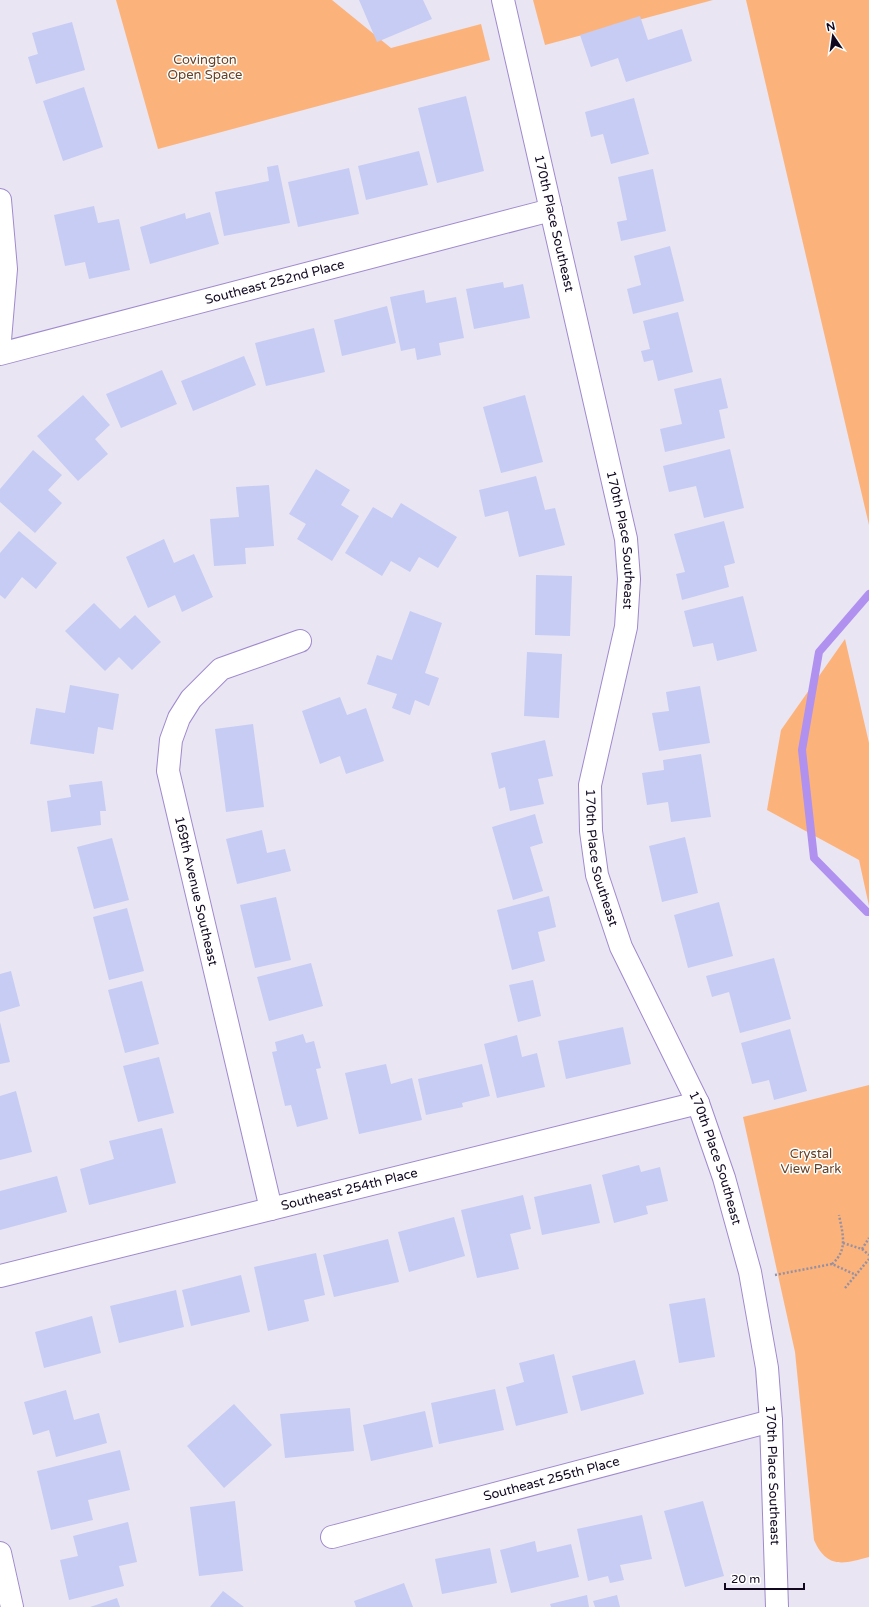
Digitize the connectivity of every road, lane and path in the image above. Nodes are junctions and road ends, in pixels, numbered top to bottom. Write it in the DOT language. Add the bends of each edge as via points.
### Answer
graph roads {
  1 [pos="503,0"];
  2 [pos="0,200"];
  3 [pos="550,210"];
  4 [pos="0,340"];
  5 [pos="0,354"];
  6 [pos="300,641"];
  7 [pos="698,1103"];
  8 [pos="271,1209"];
  9 [pos="839,1216"];
  10 [pos="869,1238"];
  11 [pos="843,1244"];
  12 [pos="862,1249"];
  13 [pos="869,1255"];
  14 [pos="869,1259"];
  15 [pos="832,1264"];
  16 [pos="856,1275"];
  17 [pos="0,1276"];
  18 [pos="751,1280"];
  19 [pos="845,1288"];
  20 [pos="771,1421"];
  21 [pos="332,1537"];
  22 [pos="0,1553"];
  23 [pos="12,1607"];
  24 [pos="777,1607"];
  1 -- 3 [label="street, 170th Place Southeast"];
  2 -- 4 [label="street" via="6,269"];
  3 -- 5 [label="street, Southeast 252nd Place"];
  3 -- 7 [label="street, 170th Place Southeast" via="626,539 629,579 626,627 590,785 591,831 597,875 621,947"];
  6 -- 8 [label="street, 169th Avenue Southeast" via="221,669 191,699 179,718 171,740 168,771"];
  7 -- 8 [label="street, Southeast 254th Place"];
  7 -- 18 [label="street, 170th Place Southeast" via="724,1178"];
  8 -- 17 [label="street, Southeast 254th Place"];
  9 -- 11 [label="path"];
  10 -- 12 [label="path"];
  11 -- 12 [label="path"];
  11 -- 15 [label="path" via="839,1258"];
  12 -- 13 [label="path"];
  14 -- 16 [label="path"];
  15 -- 16 [label="path"];
  15 -- 18 [label="path"];
  16 -- 19 [label="path"];
  18 -- 20 [label="street, 170th Place Southeast" via="767,1368"];
  20 -- 21 [label="street, Southeast 255th Place"];
  20 -- 24 [label="street, 170th Place Southeast"];
  22 -- 23 [label="street"];
}
